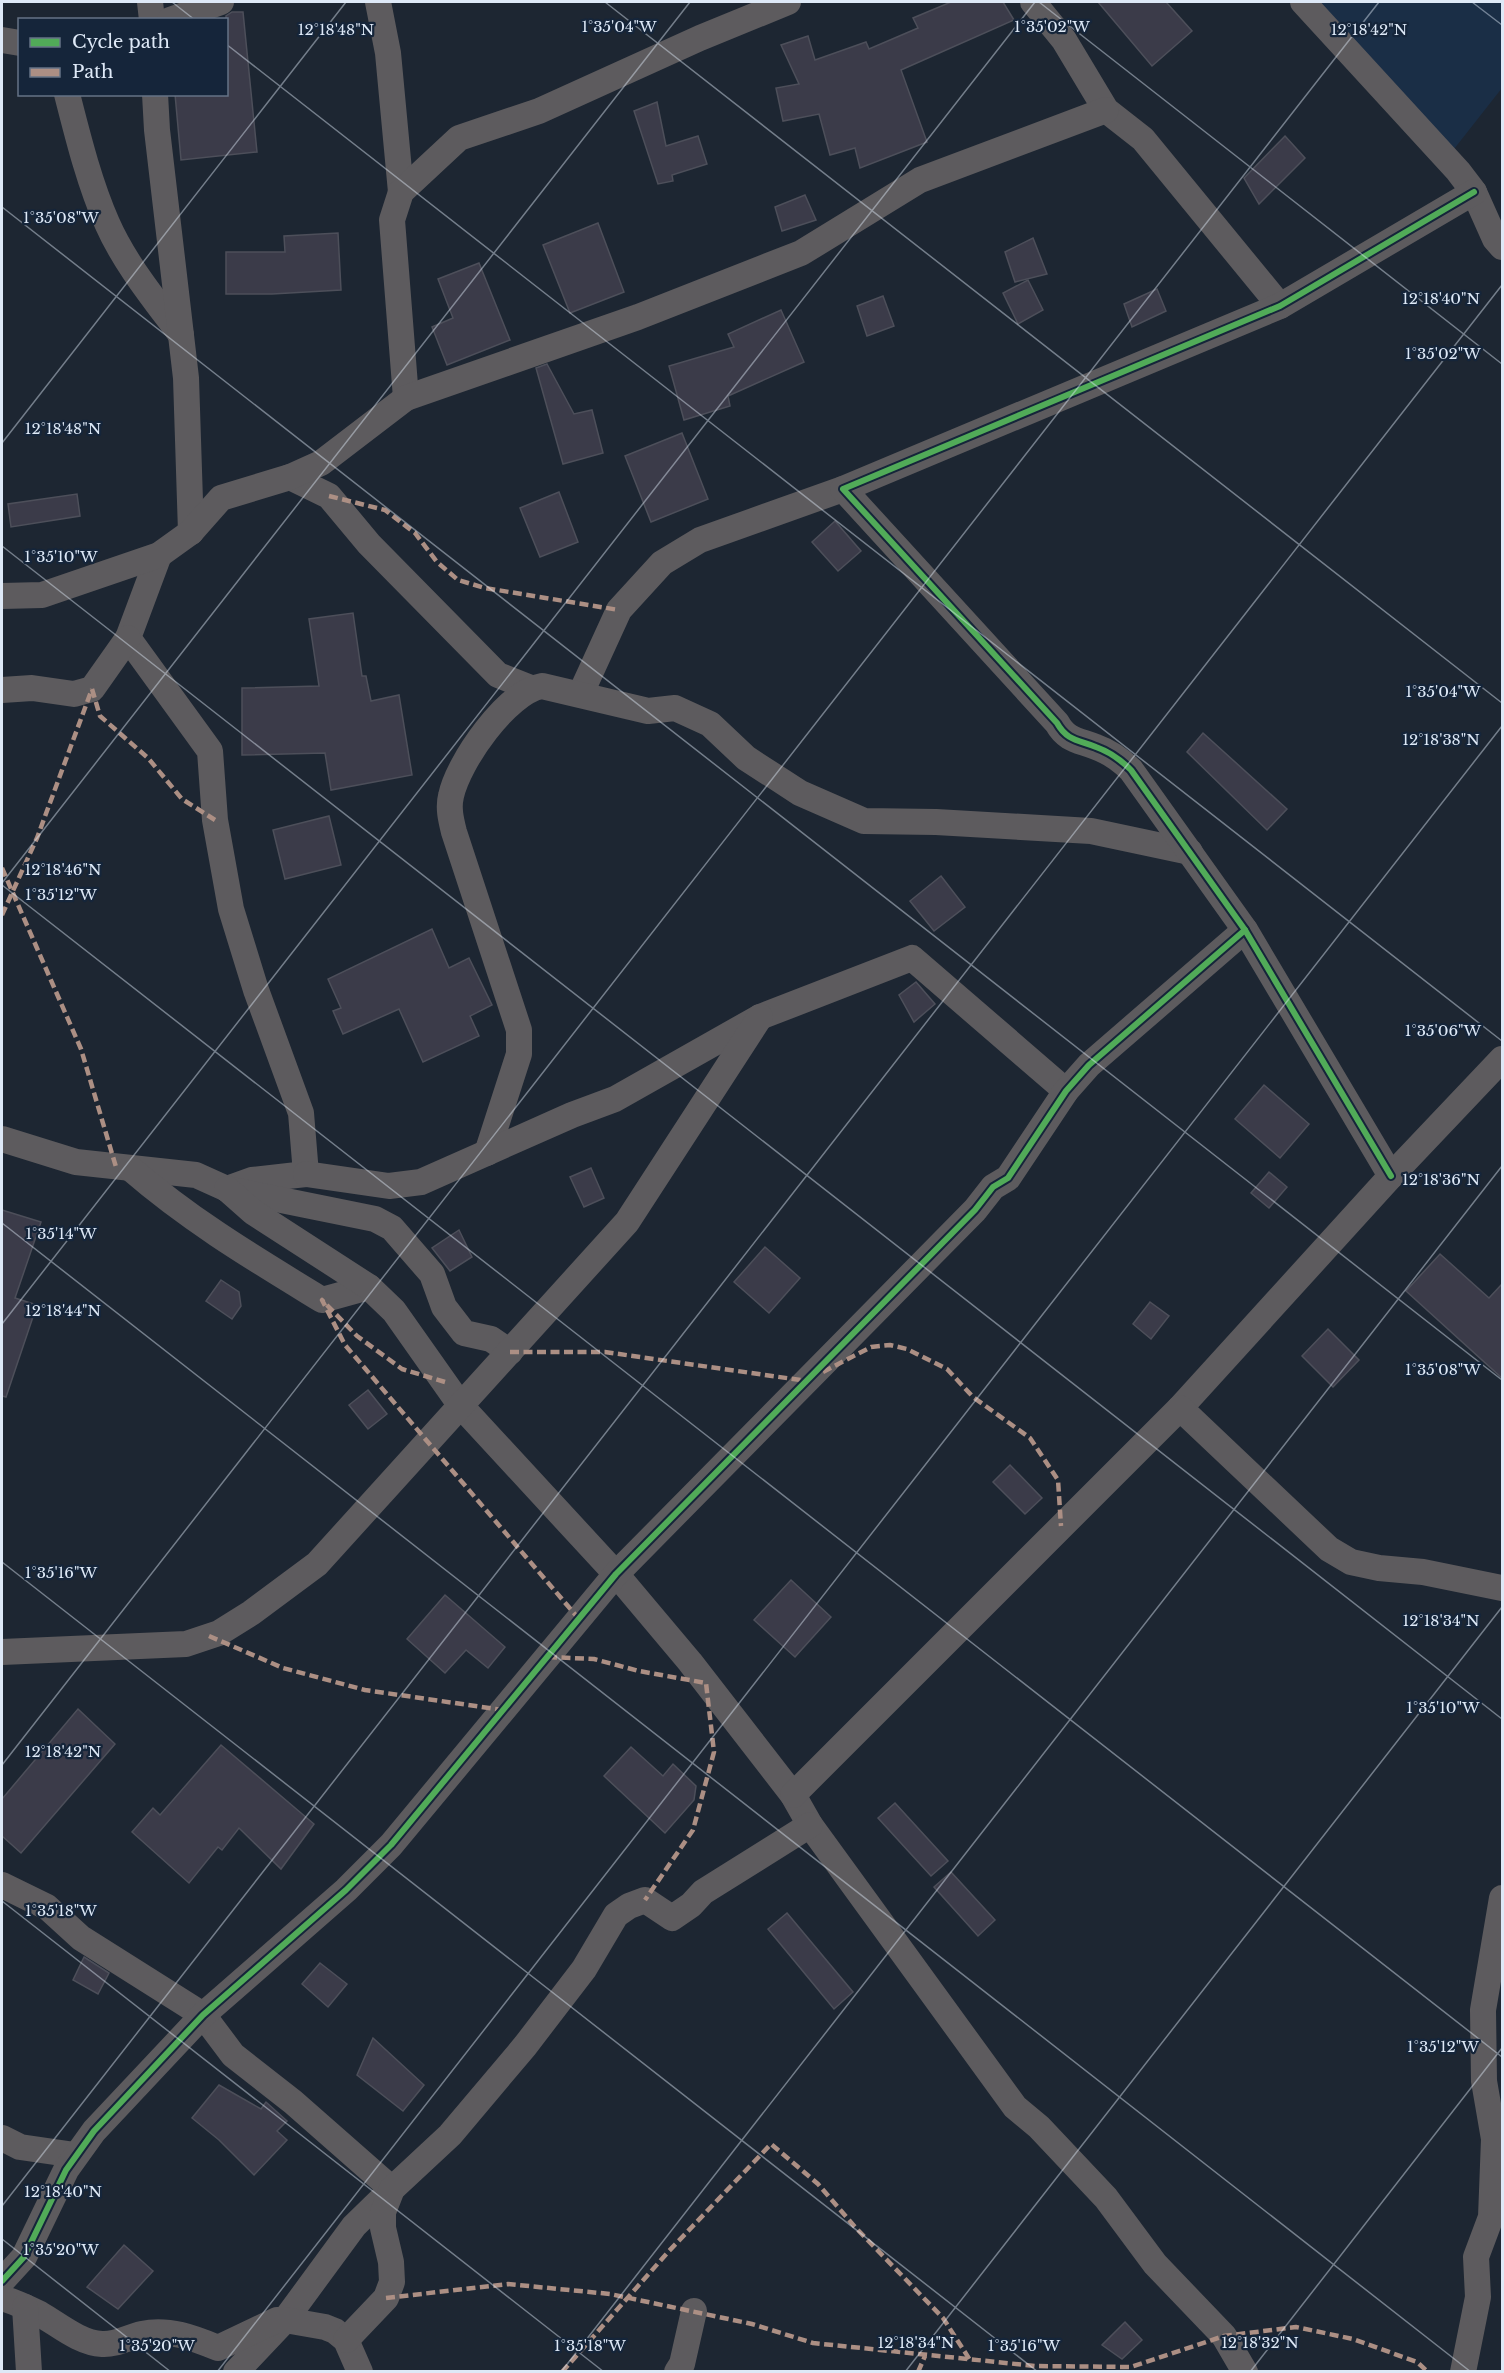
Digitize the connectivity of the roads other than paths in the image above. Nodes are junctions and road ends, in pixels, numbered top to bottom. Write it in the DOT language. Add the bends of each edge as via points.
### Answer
graph roads {
  1 [pos="150,2"];
  2 [pos="220,2"];
  3 [pos="378,2"];
  4 [pos="788,2"];
  5 [pos="1033,2"];
  6 [pos="1304,2"];
  7 [pos="152,18"];
  8 [pos="176,18"];
  9 [pos="2,40"];
  10 [pos="18,43"];
  11 [pos="67,96"];
  12 [pos="155,96"];
  13 [pos="1106,110"];
  14 [pos="401,192"];
  15 [pos="1474,192"];
  16 [pos="1503,247"];
  17 [pos="1280,306"];
  18 [pos="181,335"];
  19 [pos="406,398"];
  20 [pos="290,477"];
  21 [pos="843,489"];
  22 [pos="191,532"];
  23 [pos="159,555"];
  24 [pos="2,596"];
  25 [pos="128,638"];
  26 [pos="531,688"];
  27 [pos="2,690"];
  28 [pos="581,693"];
  29 [pos="1190,852"];
  30 [pos="1245,930"];
  31 [pos="760,1017"];
  32 [pos="1503,1059"];
  33 [pos="1066,1091"];
  34 [pos="2,1139"];
  35 [pos="487,1153"];
  36 [pos="131,1169"];
  37 [pos="306,1174"];
  38 [pos="1391,1176"];
  39 [pos="227,1189"];
  40 [pos="369,1287"];
  41 [pos="510,1352"];
  42 [pos="461,1406"];
  43 [pos="1180,1408"];
  44 [pos="616,1574"];
  45 [pos="1503,1588"];
  46 [pos="2,1652"];
  47 [pos="793,1795"];
  48 [pos="810,1825"];
  49 [pos="2,1886"];
  50 [pos="1503,1898"];
  51 [pos="203,2015"];
  52 [pos="2,2138"];
  53 [pos="75,2155"];
  54 [pos="392,2189"];
  55 [pos="2,2281"];
  56 [pos="13,2302"];
  57 [pos="694,2311"];
  58 [pos="285,2320"];
  59 [pos="340,2336"];
  60 [pos="29,2372"];
  61 [pos="236,2372"];
  62 [pos="340,2372"];
  63 [pos="360,2372"];
  64 [pos="677,2372"];
  65 [pos="1245,2372"];
  66 [pos="1463,2372"];
  1 -- 7 [label="street"];
  2 -- 8 [label="street"];
  3 -- 14 [label="street" via="388,53"];
  4 -- 14 [label="street" via="539,111 459,138"];
  5 -- 13 [label="street" via="1064,40"];
  6 -- 15 [label="street"];
  9 -- 10 [label="street"];
  11 -- 18 [label="street" via="107,224 137,276"];
  12 -- 18 [label="street"];
  13 -- 17 [label="street" via="1143,139"];
  13 -- 19 [label="street" via="920,180 801,253 638,317"];
  14 -- 19 [label="street" via="392,220"];
  15 -- 16 [label="street" via="1495,239"];
  15 -- 17 [label="street"];
  17 -- 21 [label="street"];
  18 -- 22 [label="street"];
  19 -- 20 [label="street" via="321,464"];
  20 -- 22 [label="street" via="221,498"];
  20 -- 26 [label="street" via="329,496 369,544 498,675"];
  21 -- 28 [label="street" via="700,540 662,563 619,610"];
  21 -- 29 [label="street" via="1062,732 1120,759 1131,770"];
  22 -- 23 [label="street"];
  23 -- 24 [label="street" via="42,595"];
  23 -- 25 [label="street"];
  25 -- 27 [label="street" via="92,689 74,694 32,687"];
  25 -- 37 [label="street" via="210,751 215,820 231,909 301,1113"];
  26 -- 28 [label="street" via="542,686"];
  26 -- 35 [label="street" via="512,702 480,739 456,779 451,796 454,832 519,1030 519,1054"];
  28 -- 29 [label="street" via="648,711 675,708 693,716 710,724 746,758 800,793 864,821 1091,831"];
  29 -- 30 [label="street"];
  30 -- 33 [label="street" via="1089,1065"];
  30 -- 38 [label="street"];
  31 -- 33 [label="street" via="912,958"];
  31 -- 35 [label="street" via="615,1099"];
  31 -- 41 [label="street" via="627,1222"];
  32 -- 38 [label="street"];
  33 -- 44 [label="street" via="1008,1178 993,1187 975,1210"];
  34 -- 36 [label="street" via="76,1162"];
  35 -- 37 [label="street" via="421,1182 389,1186"];
  36 -- 39 [label="street" via="196,1175"];
  36 -- 40 [label="street" via="224,1241 322,1300"];
  37 -- 39 [label="street" via="252,1180"];
  38 -- 43 [label="street"];
  39 -- 40 [label="street" via="253,1212"];
  39 -- 41 [label="street" via="375,1219 392,1228 432,1274 444,1307 464,1333 491,1339"];
  40 -- 42 [label="street" via="394,1311"];
  41 -- 42 [label="street"];
  42 -- 44 [label="street"];
  42 -- 46 [label="street" via="317,1564 219,1633 186,1644"];
  43 -- 45 [label="street" via="1329,1549 1351,1562"];
  43 -- 47 [label="street"];
  44 -- 47 [label="street"];
  44 -- 51 [label="street" via="391,1845 346,1890"];
  47 -- 48 [label="street"];
  48 -- 54 [label="street" via="703,1892 672,1918 645,1900 616,1915 584,1969 525,2046 450,2135"];
  48 -- 65 [label="street" via="1009,2098 1106,2198 1155,2264 1224,2336"];
  49 -- 51 [label="street" via="47,1907 81,1938"];
  50 -- 66 [label="street" via="1483,2010 1484,2081 1494,2139 1491,2217 1476,2257 1478,2297"];
  51 -- 53 [label="street"];
  51 -- 54 [label="street" via="233,2055"];
  52 -- 53 [label="street" via="20,2147"];
  53 -- 55 [label="street" via="24,2257"];
  54 -- 58 [label="street" via="354,2226"];
  54 -- 59 [label="street" via="383,2212 383,2228 392,2262 392,2282 386,2298"];
  56 -- 58 [label="street" via="87,2342 102,2344 159,2332 194,2338 218,2348 277,2320"];
  56 -- 60 [label="street"];
  57 -- 64 [label="street"];
  58 -- 59 [label="street" via="325,2327"];
  58 -- 61 [label="street"];
  59 -- 62 [label="street"];
  59 -- 63 [label="street"];
}
